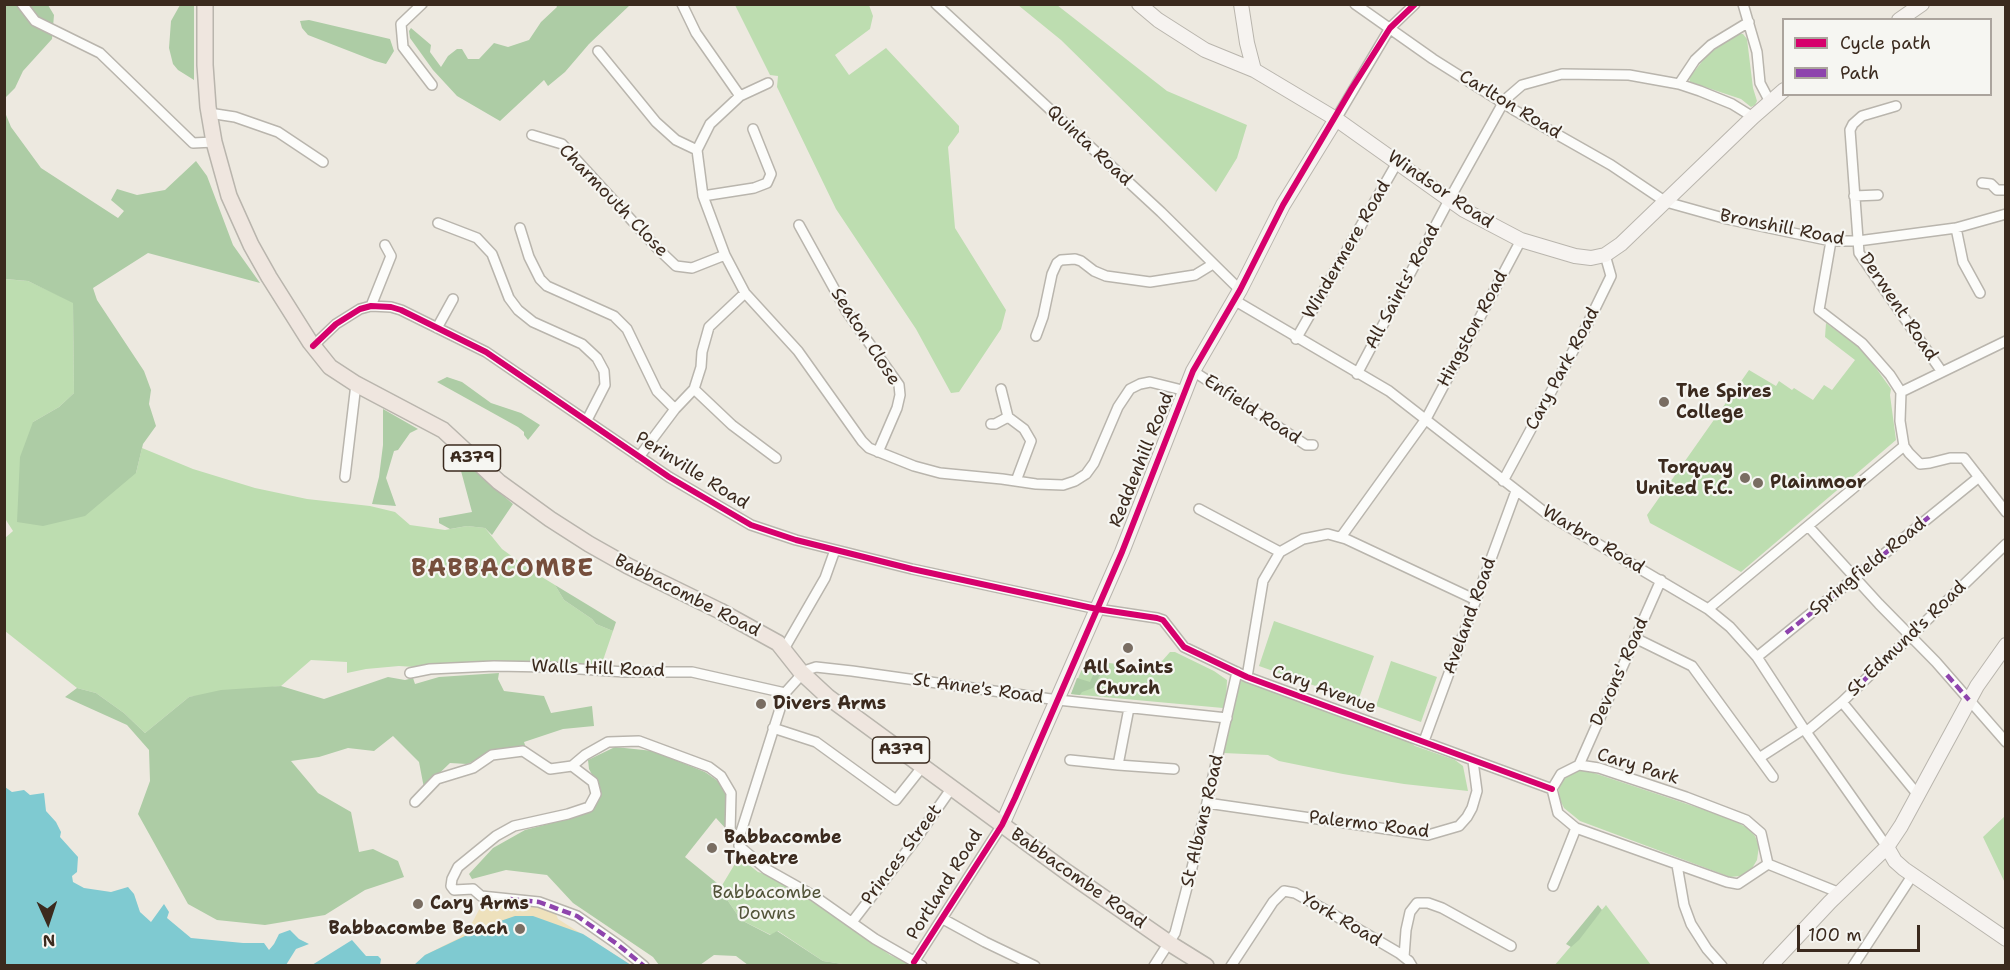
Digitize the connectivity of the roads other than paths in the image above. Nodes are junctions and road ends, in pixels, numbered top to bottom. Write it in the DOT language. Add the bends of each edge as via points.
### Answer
graph roads {
  1 [pos="22,4"];
  2 [pos="205,4"];
  3 [pos="422,4"];
  4 [pos="682,4"];
  5 [pos="936,4"];
  6 [pos="1139,4"];
  7 [pos="1241,4"];
  8 [pos="1355,4"];
  9 [pos="1415,4"];
  10 [pos="1743,4"];
  11 [pos="1917,6"];
  12 [pos="1902,18"];
  13 [pos="1749,22"];
  14 [pos="1390,28"];
  15 [pos="598,51"];
  16 [pos="1254,70"];
  17 [pos="768,83"];
  18 [pos="1679,84"];
  19 [pos="432,85"];
  20 [pos="1782,92"];
  21 [pos="740,96"];
  22 [pos="1770,102"];
  23 [pos="1503,103"];
  24 [pos="1896,106"];
  25 [pos="209,113"];
  26 [pos="1753,117"];
  27 [pos="1336,119"];
  28 [pos="753,129"];
  29 [pos="532,135"];
  30 [pos="214,141"];
  31 [pos="697,150"];
  32 [pos="323,162"];
  33 [pos="1398,162"];
  34 [pos="1982,183"];
  35 [pos="2006,190"];
  36 [pos="1878,195"];
  37 [pos="703,196"];
  38 [pos="1854,196"];
  39 [pos="1449,200"];
  40 [pos="1666,202"];
  41 [pos="2006,214"];
  42 [pos="438,223"];
  43 [pos="799,225"];
  44 [pos="520,228"];
  45 [pos="1956,228"];
  46 [pos="1521,240"];
  47 [pos="1831,241"];
  48 [pos="1858,241"];
  49 [pos="385,245"];
  50 [pos="725,255"];
  51 [pos="1605,255"];
  52 [pos="1214,264"];
  53 [pos="745,293"];
  54 [pos="1980,293"];
  55 [pos="1237,295"];
  56 [pos="453,299"];
  57 [pos="370,306"];
  58 [pos="437,328"];
  59 [pos="1036,336"];
  60 [pos="1296,339"];
  61 [pos="2006,341"];
  62 [pos="313,346"];
  63 [pos="1193,372"];
  64 [pos="1942,372"];
  65 [pos="1358,374"];
  66 [pos="356,384"];
  67 [pos="694,389"];
  68 [pos="1001,389"];
  69 [pos="1186,391"];
  70 [pos="1901,392"];
  71 [pos="675,409"];
  72 [pos="1013,419"];
  73 [pos="1425,419"];
  74 [pos="588,420"];
  75 [pos="991,424"];
  76 [pos="1011,431"];
  77 [pos="1312,445"];
  78 [pos="1904,446"];
  79 [pos="878,452"];
  80 [pos="639,457"];
  81 [pos="776,458"];
  82 [pos="345,477"];
  83 [pos="1978,477"];
  84 [pos="1016,481"];
  85 [pos="1503,481"];
  86 [pos="1516,491"];
  87 [pos="1199,509"];
  88 [pos="2006,512"];
  89 [pos="1808,526"];
  90 [pos="1341,537"];
  91 [pos="2006,544"];
  92 [pos="835,550"];
  93 [pos="1280,552"];
  94 [pos="1854,577"];
  95 [pos="1661,580"];
  96 [pos="1476,600"];
  97 [pos="1097,609"];
  98 [pos="1708,609"];
  99 [pos="1909,636"];
  100 [pos="1635,638"];
  101 [pos="2006,645"];
  102 [pos="784,649"];
  103 [pos="1757,657"];
  104 [pos="802,672"];
  105 [pos="1237,672"];
  106 [pos="410,673"];
  107 [pos="1247,677"];
  108 [pos="784,693"];
  109 [pos="1058,700"];
  110 [pos="1969,700"];
  111 [pos="1842,702"];
  112 [pos="1129,708"];
  113 [pos="1227,718"];
  114 [pos="773,728"];
  115 [pos="1805,730"];
  116 [pos="1424,741"];
  117 [pos="2006,742"];
  118 [pos="1759,758"];
  119 [pos="1070,760"];
  120 [pos="1473,760"];
  121 [pos="1118,765"];
  122 [pos="1579,765"];
  123 [pos="572,766"];
  124 [pos="923,766"];
  125 [pos="1174,769"];
  126 [pos="1773,777"];
  127 [pos="951,789"];
  128 [pos="1552,789"];
  129 [pos="1918,795"];
  130 [pos="415,801"];
  131 [pos="1208,803"];
  132 [pos="1002,825"];
  133 [pos="1576,828"];
  134 [pos="740,835"];
  135 [pos="1887,847"];
  136 [pos="1768,864"];
  137 [pos="1677,865"];
  138 [pos="1912,876"];
  139 [pos="1553,886"];
  140 [pos="1840,893"];
  141 [pos="943,919"];
  142 [pos="852,921"];
  143 [pos="2006,939"];
  144 [pos="1169,943"];
  145 [pos="1511,946"];
  146 [pos="1404,957"];
  147 [pos="918,964"];
  148 [pos="644,966"];
  149 [pos="1035,966"];
  150 [pos="1155,966"];
  151 [pos="1206,966"];
  152 [pos="1231,966"];
  153 [pos="1412,966"];
  154 [pos="1722,966"];
  155 [pos="1770,966"];
  156 [pos="1853,966"];
  1 -- 30 [label="street" via="35,21 100,53 193,143"];
  2 -- 25 [label="main road, Babbacombe Road / A379"];
  3 -- 19 [label="street" via="401,24 403,47"];
  4 -- 21 [label="street" via="696,33"];
  5 -- 52 [label="street, Quinta Road"];
  6 -- 16 [label="street, Windsor Road" via="1204,50"];
  7 -- 16 [label="street"];
  8 -- 14 [label="street, Carlton Road"];
  9 -- 14 [label="street"];
  10 -- 13 [label="street"];
  11 -- 12 [label="street"];
  13 -- 18 [label="street" via="1711,45"];
  13 -- 22 [label="street" via="1760,83"];
  14 -- 23 [label="street, Carlton Road"];
  14 -- 27 [label="street"];
  15 -- 31 [label="street" via="656,122 676,140"];
  16 -- 27 [label="street, Windsor Road"];
  17 -- 21 [label="street"];
  18 -- 23 [label="street" via="1629,75 1562,74 1522,85"];
  18 -- 26 [label="street" via="1732,104"];
  20 -- 22 [label="street"];
  21 -- 31 [label="street" via="710,124"];
  22 -- 26 [label="street"];
  23 -- 39 [label="street, All Saints' Road"];
  23 -- 40 [label="street, Carlton Road" via="1611,165"];
  24 -- 38 [label="street, Derwent Road" via="1862,116 1850,130"];
  25 -- 30 [label="main road, Babbacombe Road / A379"];
  25 -- 32 [label="street" via="235,117 278,132"];
  26 -- 40 [label="street"];
  27 -- 33 [label="street, Windsor Road"];
  27 -- 55 [label="street, Reddenhill Road" via="1283,205"];
  28 -- 37 [label="street" via="771,174 767,183"];
  29 -- 50 [label="street, Charmouth Close" via="562,144 676,266 692,268"];
  30 -- 62 [label="main road, Babbacombe Road / A379" via="229,196 247,236"];
  31 -- 37 [label="street"];
  33 -- 39 [label="street, Windsor Road"];
  33 -- 60 [label="street, Windermere Road"];
  34 -- 35 [label="street"];
  36 -- 38 [label="street"];
  37 -- 50 [label="street"];
  38 -- 48 [label="street, Derwent Road"];
  39 -- 46 [label="street, Windsor Road"];
  39 -- 65 [label="street, All Saints' Road"];
  40 -- 47 [label="street, Bronshill Road"];
  40 -- 51 [label="street"];
  41 -- 45 [label="street, Bronshill Road"];
  42 -- 74 [label="street" via="477,238 492,254 509,298 532,322 582,344 597,358 606,385"];
  43 -- 79 [label="street, Seaton Close" via="847,312 899,385 897,408"];
  44 -- 71 [label="street" via="540,279 547,286 614,316 627,329 657,391"];
  45 -- 48 [label="street, Bronshill Road"];
  45 -- 54 [label="street" via="1964,262"];
  46 -- 51 [label="street, Windsor Road" via="1575,256"];
  46 -- 73 [label="street, Hingston Road"];
  47 -- 48 [label="street, Bronshill Road"];
  47 -- 70 [label="street" via="1819,310 1862,343"];
  48 -- 64 [label="street, Derwent Road" via="1859,253"];
  49 -- 57 [label="street" via="391,256"];
  50 -- 53 [label="street"];
  51 -- 85 [label="street, Cary Park Road" via="1611,276"];
  52 -- 55 [label="street, Quinta Road"];
  52 -- 59 [label="street" via="1195,275 1150,282 1106,276 1081,261 1061,260 1052,274"];
  53 -- 67 [label="street" via="709,327"];
  53 -- 79 [label="street" via="798,351 862,441"];
  55 -- 60 [label="street, Warbro Road"];
  55 -- 63 [label="street, Reddenhill Road"];
  56 -- 58 [label="street"];
  57 -- 58 [label="street, Perinville Road" via="401,310"];
  57 -- 62 [label="street" via="336,324"];
  58 -- 74 [label="street, Perinville Road" via="486,352"];
  60 -- 65 [label="street, Warbro Road"];
  61 -- 64 [label="street"];
  62 -- 66 [label="main road, Babbacombe Road / A379" via="330,367"];
  63 -- 69 [label="street, Reddenhill Road"];
  63 -- 77 [label="street, Enfield Road" via="1306,445"];
  64 -- 70 [label="street"];
  65 -- 73 [label="street, Warbro Road" via="1389,391"];
  66 -- 82 [label="street"];
  66 -- 102 [label="main road, Babbacombe Road / A379" via="443,430 499,482 589,544 778,642"];
  67 -- 71 [label="street"];
  67 -- 81 [label="street" via="732,425"];
  68 -- 72 [label="street"];
  69 -- 84 [label="street" via="1150,382 1130,389 1086,474 1063,485"];
  69 -- 97 [label="street, Reddenhill Road"];
  70 -- 78 [label="street"];
  71 -- 80 [label="street"];
  72 -- 75 [label="street"];
  72 -- 76 [label="street"];
  72 -- 84 [label="street" via="1031,441"];
  73 -- 85 [label="street, Warbro Road"];
  73 -- 90 [label="street, Hingston Road"];
  74 -- 80 [label="street, Perinville Road"];
  78 -- 83 [label="street" via="1920,464 1964,458"];
  78 -- 89 [label="street"];
  79 -- 84 [label="street" via="940,473"];
  80 -- 92 [label="street, Perinville Road" via="751,525"];
  83 -- 88 [label="street"];
  83 -- 94 [label="street, Springfield Road"];
  85 -- 86 [label="street, Warbro Road"];
  86 -- 95 [label="street, Warbro Road" via="1547,514"];
  86 -- 96 [label="street, Aveland Road"];
  87 -- 93 [label="street"];
  89 -- 94 [label="street"];
  89 -- 98 [label="street"];
  90 -- 93 [label="street" via="1328,534 1303,539"];
  90 -- 96 [label="street"];
  91 -- 99 [label="street, St Edmund's Road"];
  92 -- 97 [label="street, Perinville Road"];
  92 -- 102 [label="street" via="825,578"];
  93 -- 107 [label="street" via="1263,581"];
  94 -- 99 [label="street"];
  94 -- 103 [label="street, Springfield Road"];
  95 -- 98 [label="street, Warbro Road"];
  95 -- 100 [label="street, Devons' Road"];
  96 -- 116 [label="street, Aveland Road"];
  97 -- 105 [label="street, Cary Avenue" via="1163,620 1184,647"];
  97 -- 109 [label="street, Reddenhill Road"];
  98 -- 103 [label="street, Warbro Road"];
  99 -- 110 [label="street"];
  99 -- 111 [label="street, St Edmund's Road"];
  100 -- 118 [label="street" via="1692,666"];
  100 -- 122 [label="street, Devons' Road"];
  101 -- 110 [label="street"];
  102 -- 104 [label="main road, Babbacombe Road / A379"];
  103 -- 115 [label="street, Warbro Road"];
  104 -- 108 [label="street"];
  104 -- 109 [label="street, St Anne's Road" via="816,667"];
  104 -- 124 [label="main road, Babbacombe Road / A379" via="828,697"];
  105 -- 107 [label="street, Cary Avenue"];
  105 -- 113 [label="street, St Albans Road"];
  106 -- 108 [label="street, Walls Hill Road" via="494,666 692,672"];
  107 -- 116 [label="street, Cary Avenue"];
  108 -- 114 [label="street"];
  109 -- 112 [label="street, St Anne's Road"];
  109 -- 132 [label="street, Reddenhill Road"];
  110 -- 117 [label="street"];
  110 -- 129 [label="street"];
  111 -- 115 [label="street, St Edmund's Road"];
  111 -- 129 [label="street"];
  112 -- 113 [label="street, St Anne's Road"];
  112 -- 121 [label="street"];
  113 -- 131 [label="street, St Albans Road"];
  114 -- 124 [label="street" via="816,742 897,800"];
  114 -- 134 [label="street"];
  115 -- 118 [label="street, St Edmund's Road"];
  115 -- 135 [label="street, Warbro Road"];
  116 -- 120 [label="street, Cary Avenue"];
  118 -- 126 [label="street"];
  119 -- 121 [label="street"];
  120 -- 128 [label="street, Cary Avenue"];
  120 -- 131 [label="street, Palermo Road" via="1477,791 1467,817 1459,826 1428,835"];
  121 -- 125 [label="street"];
  122 -- 128 [label="street, Cary Park" via="1561,774"];
  122 -- 136 [label="street, Cary Park" via="1599,768 1746,820 1761,832"];
  123 -- 130 [label="street" via="550,769 523,751 492,755 473,768 437,779"];
  123 -- 134 [label="street" via="608,742 639,741 709,767 721,776 731,793 730,834"];
  123 -- 148 [label="street" via="593,782 596,795 589,807 514,826 496,836 458,867 451,886 454,890 473,889 481,896 539,902 577,916"];
  124 -- 127 [label="main road, Babbacombe Road / A379"];
  127 -- 132 [label="main road, Babbacombe Road / A379"];
  127 -- 142 [label="street, Princes Street"];
  128 -- 133 [label="street" via="1558,813"];
  129 -- 135 [label="street"];
  131 -- 144 [label="street, St Albans Road" via="1175,933"];
  132 -- 141 [label="street, Portland Road"];
  132 -- 144 [label="main road, Babbacombe Road / A379"];
  133 -- 137 [label="street"];
  133 -- 139 [label="street"];
  134 -- 142 [label="street" via="739,846 745,853"];
  135 -- 138 [label="street" via="1895,861"];
  135 -- 140 [label="street"];
  136 -- 137 [label="street" via="1738,884"];
  136 -- 140 [label="street"];
  137 -- 154 [label="street" via="1691,924"];
  138 -- 143 [label="street"];
  138 -- 156 [label="street"];
  140 -- 155 [label="street"];
  141 -- 147 [label="street, Portland Road"];
  141 -- 149 [label="street"];
  142 -- 147 [label="street"];
  144 -- 150 [label="street, St Albans Road"];
  144 -- 151 [label="main road, Babbacombe Road / A379"];
  145 -- 146 [label="street" via="1450,912 1417,903 1410,912"];
  146 -- 152 [label="street, York Road" via="1295,893 1284,891"];
  146 -- 153 [label="street, York Road"];
}
